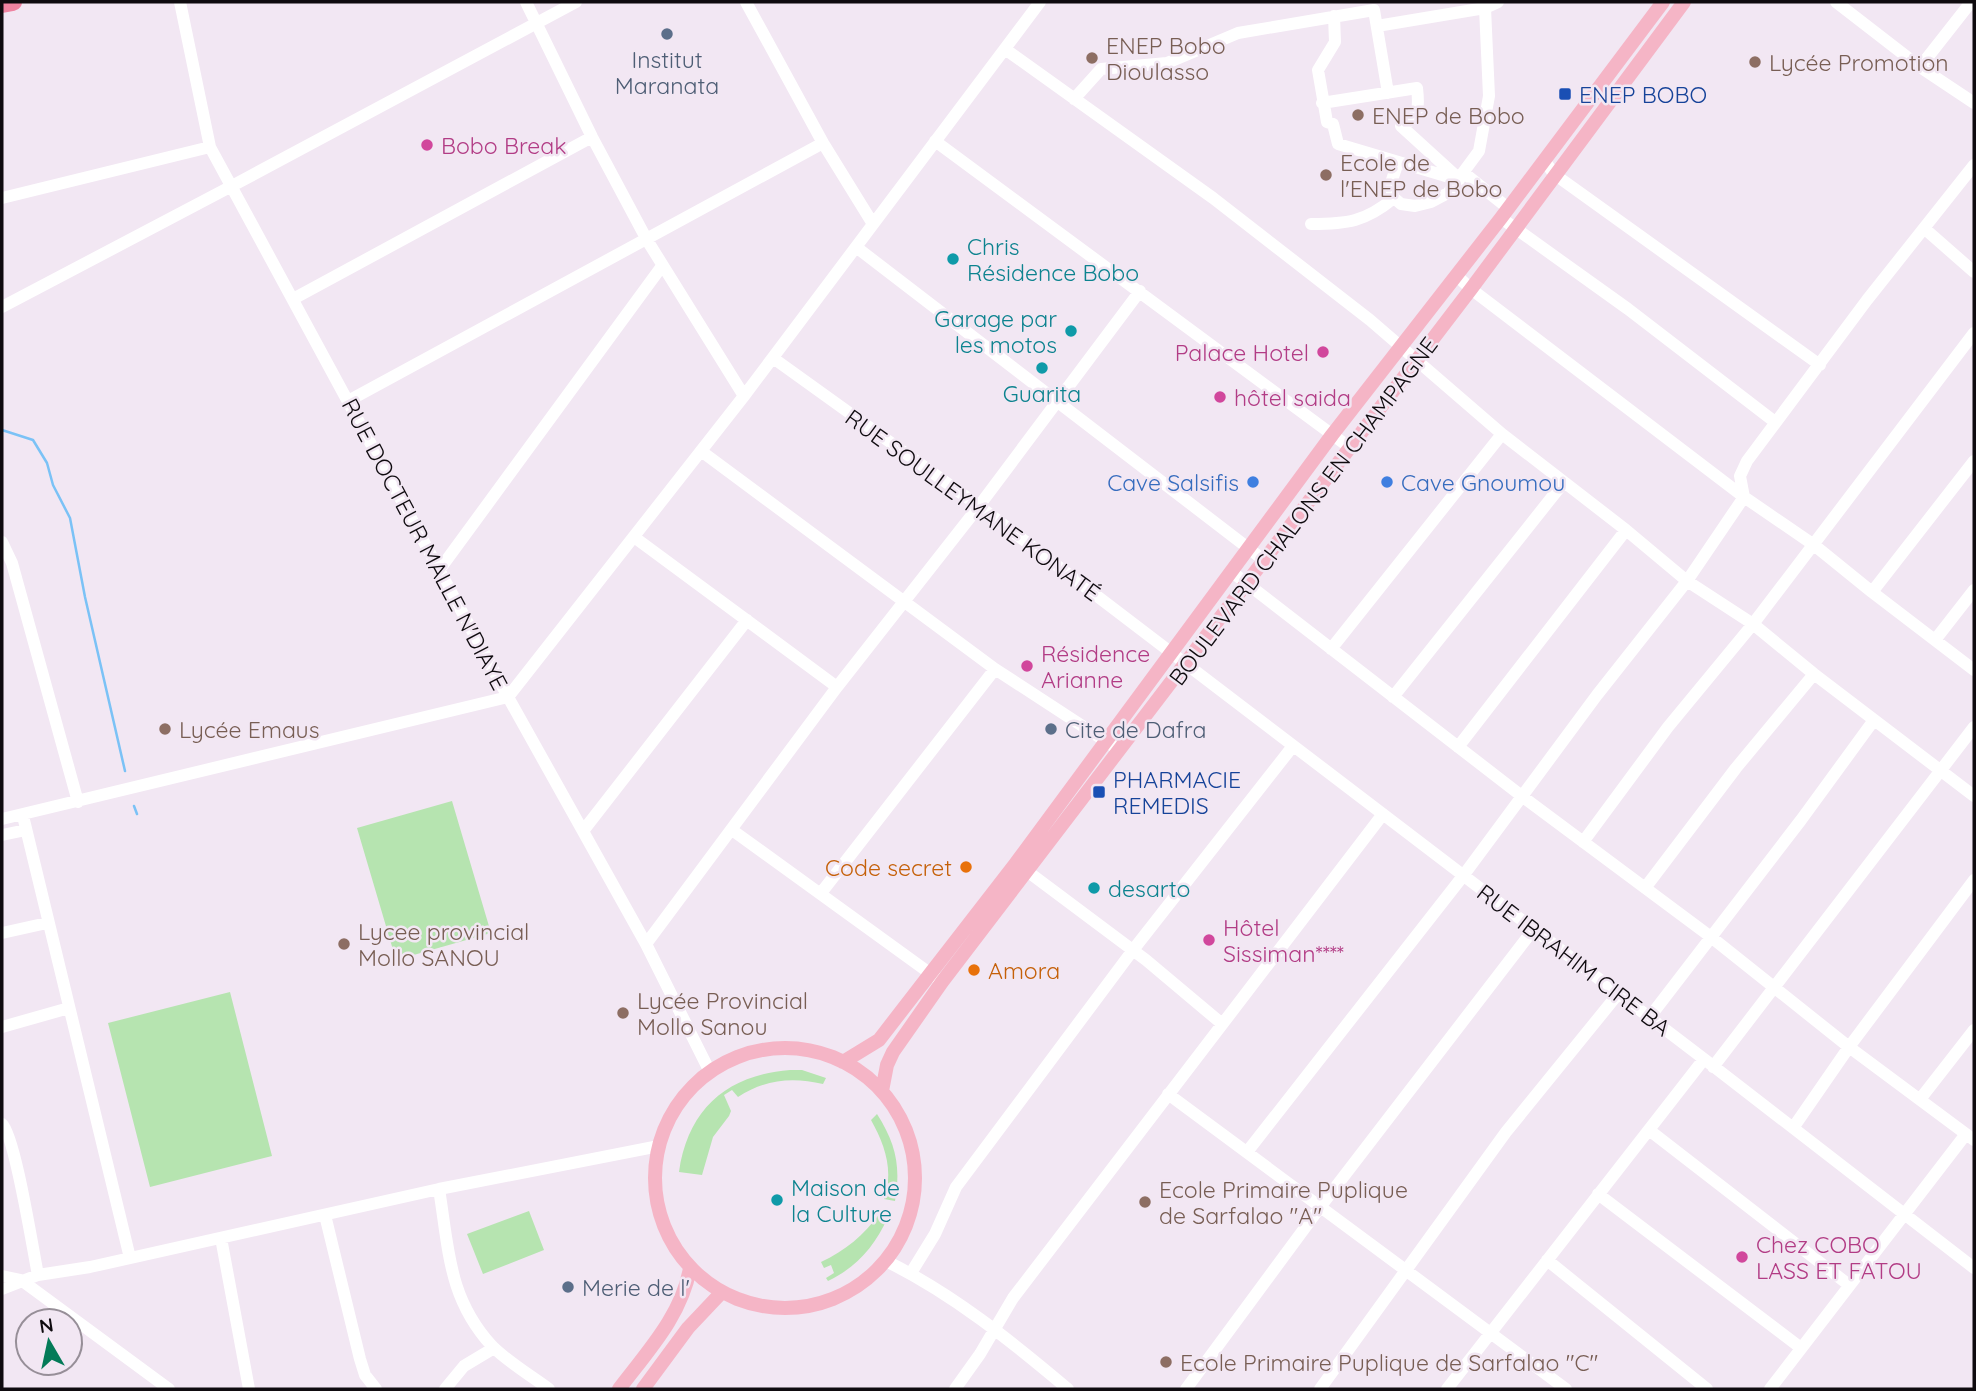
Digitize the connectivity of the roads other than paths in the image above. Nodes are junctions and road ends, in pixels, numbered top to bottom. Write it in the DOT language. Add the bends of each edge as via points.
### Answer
graph roads {
  1 [pos="13,2"];
  2 [pos="180,2"];
  3 [pos="526,2"];
  4 [pos="576,2"];
  5 [pos="746,2"];
  6 [pos="1040,2"];
  7 [pos="1498,2"];
  8 [pos="1663,2"];
  9 [pos="1684,2"];
  10 [pos="1836,2"];
  11 [pos="1971,2"];
  12 [pos="2,4"];
  13 [pos="1485,8"];
  14 [pos="1334,16"];
  15 [pos="536,23"];
  16 [pos="1377,26"];
  17 [pos="1005,49"];
  18 [pos="1920,67"];
  19 [pos="1388,93"];
  20 [pos="1074,99"];
  21 [pos="1322,103"];
  22 [pos="1974,103"];
  23 [pos="592,137"];
  24 [pos="935,141"];
  25 [pos="823,143"];
  26 [pos="210,147"];
  27 [pos="1544,160"];
  28 [pos="1398,162"];
  29 [pos="1974,165"];
  30 [pos="1554,174"];
  31 [pos="1462,177"];
  32 [pos="230,187"];
  33 [pos="2,198"];
  34 [pos="1394,198"];
  35 [pos="1504,213"];
  36 [pos="873,224"];
  37 [pos="1311,224"];
  38 [pos="1515,229"];
  39 [pos="1924,229"];
  40 [pos="647,240"];
  41 [pos="856,247"];
  42 [pos="662,266"];
  43 [pos="1974,272"];
  44 [pos="1456,275"];
  45 [pos="1471,289"];
  46 [pos="1140,291"];
  47 [pos="293,299"];
  48 [pos="2,307"];
  49 [pos="1974,333"];
  50 [pos="1402,346"];
  51 [pos="773,358"];
  52 [pos="1416,360"];
  53 [pos="1820,365"];
  54 [pos="744,396"];
  55 [pos="348,401"];
  56 [pos="1058,402"];
  57 [pos="1775,422"];
  58 [pos="1502,434"];
  59 [pos="1332,435"];
  60 [pos="1349,447"];
  61 [pos="701,451"];
  62 [pos="1974,461"];
  63 [pos="1564,482"];
  64 [pos="1744,497"];
  65 [pos="979,506"];
  66 [pos="1626,530"];
  67 [pos="634,537"];
  68 [pos="2,542"];
  69 [pos="1814,545"];
  70 [pos="1249,548"];
  71 [pos="1265,561"];
  72 [pos="440,569"];
  73 [pos="1232,572"];
  74 [pos="1687,581"];
  75 [pos="1247,583"];
  76 [pos="1974,590"];
  77 [pos="1872,592"];
  78 [pos="905,601"];
  79 [pos="747,620"];
  80 [pos="1753,624"];
  81 [pos="1935,640"];
  82 [pos="1331,649"];
  83 [pos="1172,653"];
  84 [pos="1186,664"];
  85 [pos="995,669"];
  86 [pos="1974,670"];
  87 [pos="1814,674"];
  88 [pos="837,687"];
  89 [pos="508,697"];
  90 [pos="1393,697"];
  91 [pos="1874,720"];
  92 [pos="1974,727"];
  93 [pos="1105,741"];
  94 [pos="1293,747"];
  95 [pos="1458,747"];
  96 [pos="1119,751"];
  97 [pos="1940,769"];
  98 [pos="1974,796"];
  99 [pos="1523,797"];
  100 [pos="78,802"];
  101 [pos="1383,814"];
  102 [pos="23,816"];
  103 [pos="2,819"];
  104 [pos="26,830"];
  105 [pos="733,830"];
  106 [pos="583,831"];
  107 [pos="2,835"];
  108 [pos="1583,842"];
  109 [pos="1021,867"];
  110 [pos="1463,876"];
  111 [pos="1974,880"];
  112 [pos="1645,888"];
  113 [pos="821,893"];
  114 [pos="47,923"];
  115 [pos="1534,930"];
  116 [pos="2,933"];
  117 [pos="1711,937"];
  118 [pos="646,944"];
  119 [pos="1133,950"];
  120 [pos="936,978"];
  121 [pos="1774,987"];
  122 [pos="1618,994"];
  123 [pos="69,1008"];
  124 [pos="1649,1018"];
  125 [pos="1222,1023"];
  126 [pos="2,1027"];
  127 [pos="1974,1030"];
  128 [pos="1849,1047"];
  129 [pos="843,1062"];
  130 [pos="1709,1063"];
  131 [pos="709,1072"];
  132 [pos="883,1091"];
  133 [pos="1168,1094"];
  134 [pos="1921,1098"];
  135 [pos="2,1124"];
  136 [pos="1793,1128"];
  137 [pos="1649,1130"];
  138 [pos="1970,1137"];
  139 [pos="659,1146"];
  140 [pos="1247,1152"];
  141 [pos="439,1189"];
  142 [pos="1598,1194"];
  143 [pos="1321,1206"];
  144 [pos="1903,1213"];
  145 [pos="325,1215"];
  146 [pos="221,1238"];
  147 [pos="130,1258"];
  148 [pos="1547,1260"];
  149 [pos="886,1261"];
  150 [pos="691,1268"];
  151 [pos="1974,1268"];
  152 [pos="1405,1269"];
  153 [pos="911,1273"];
  154 [pos="38,1275"];
  155 [pos="2,1276"];
  156 [pos="21,1280"];
  157 [pos="1849,1285"];
  158 [pos="2,1289"];
  159 [pos="722,1292"];
  160 [pos="996,1328"];
  161 [pos="1492,1334"];
  162 [pos="494,1348"];
  163 [pos="1801,1348"];
  164 [pos="622,1385"];
  165 [pos="168,1389"];
  166 [pos="249,1389"];
  167 [pos="376,1389"];
  168 [pos="445,1389"];
  169 [pos="549,1389"];
  170 [pos="641,1389"];
  171 [pos="955,1389"];
  172 [pos="1068,1389"];
  173 [pos="1186,1389"];
  174 [pos="1320,1389"];
  175 [pos="1447,1389"];
  176 [pos="1566,1389"];
  177 [pos="1707,1389"];
  178 [pos="1770,1389"];
  1 -- 12 [label="highway"];
  2 -- 26 [label="street, RUE DOCTEUR MALLE N'DIAYE"];
  3 -- 15 [label="street"];
  4 -- 15 [label="street"];
  5 -- 25 [label="street"];
  6 -- 17 [label="street"];
  7 -- 13 [label="street"];
  8 -- 27 [label="main road, BOULEVARD CHALONS EN CHAMPAGNE"];
  9 -- 30 [label="main road, BOULEVARD CHALONS EN CHAMPAGNE"];
  10 -- 18 [label="street"];
  11 -- 18 [label="street"];
  13 -- 16 [label="street"];
  13 -- 31 [label="street" via="1489,96 1479,151"];
  14 -- 16 [label="street" via="1374,10"];
  14 -- 20 [label="street" via="1238,33 1167,63 1101,69"];
  14 -- 21 [label="street" via="1335,41 1318,70"];
  15 -- 23 [label="street"];
  15 -- 32 [label="street"];
  16 -- 19 [label="street"];
  17 -- 20 [label="street"];
  17 -- 24 [label="street"];
  18 -- 22 [label="street"];
  19 -- 21 [label="street"];
  19 -- 31 [label="street" via="1418,88 1420,107 1410,123 1401,126"];
  20 -- 50 [label="street" via="1213,198"];
  21 -- 28 [label="street" via="1338,144"];
  23 -- 40 [label="street"];
  23 -- 47 [label="street"];
  24 -- 36 [label="street"];
  24 -- 46 [label="street"];
  25 -- 36 [label="street"];
  25 -- 40 [label="street"];
  26 -- 32 [label="street, RUE DOCTEUR MALLE N'DIAYE"];
  26 -- 33 [label="street"];
  27 -- 30 [label="street"];
  27 -- 35 [label="main road, BOULEVARD CHALONS EN CHAMPAGNE"];
  28 -- 31 [label="street"];
  28 -- 34 [label="street" via="1390,186"];
  29 -- 39 [label="street"];
  30 -- 38 [label="main road, BOULEVARD CHALONS EN CHAMPAGNE"];
  30 -- 53 [label="street"];
  31 -- 34 [label="street" via="1448,193 1431,202 1415,206"];
  31 -- 35 [label="street"];
  32 -- 47 [label="street, RUE DOCTEUR MALLE N'DIAYE"];
  32 -- 48 [label="street"];
  34 -- 37 [label="street" via="1365,218 1338,225"];
  35 -- 38 [label="street"];
  35 -- 44 [label="main road, BOULEVARD CHALONS EN CHAMPAGNE"];
  36 -- 41 [label="street"];
  38 -- 45 [label="main road, BOULEVARD CHALONS EN CHAMPAGNE"];
  38 -- 57 [label="street"];
  39 -- 43 [label="street"];
  39 -- 53 [label="street"];
  40 -- 42 [label="street"];
  40 -- 55 [label="street"];
  41 -- 51 [label="street"];
  41 -- 56 [label="street"];
  42 -- 54 [label="street"];
  42 -- 72 [label="street"];
  44 -- 45 [label="street"];
  44 -- 50 [label="main road, BOULEVARD CHALONS EN CHAMPAGNE"];
  45 -- 52 [label="main road, BOULEVARD CHALONS EN CHAMPAGNE"];
  45 -- 64 [label="street"];
  46 -- 56 [label="street"];
  46 -- 59 [label="street"];
  47 -- 55 [label="street, RUE DOCTEUR MALLE N'DIAYE"];
  49 -- 69 [label="street"];
  50 -- 52 [label="street"];
  50 -- 59 [label="main road, BOULEVARD CHALONS EN CHAMPAGNE"];
  51 -- 54 [label="street"];
  51 -- 65 [label="street, RUE SOULLEYMANE KONATÉ"];
  52 -- 58 [label="street"];
  52 -- 60 [label="main road, BOULEVARD CHALONS EN CHAMPAGNE"];
  53 -- 57 [label="street"];
  54 -- 61 [label="street"];
  55 -- 72 [label="street, RUE DOCTEUR MALLE N'DIAYE"];
  56 -- 65 [label="street"];
  56 -- 70 [label="street"];
  57 -- 64 [label="street" via="1740,476"];
  58 -- 63 [label="street"];
  58 -- 82 [label="street"];
  59 -- 60 [label="street"];
  59 -- 70 [label="main road, BOULEVARD CHALONS EN CHAMPAGNE"];
  60 -- 71 [label="main road, BOULEVARD CHALONS EN CHAMPAGNE"];
  61 -- 67 [label="street"];
  61 -- 78 [label="street"];
  62 -- 77 [label="street"];
  63 -- 66 [label="street"];
  63 -- 90 [label="street"];
  64 -- 69 [label="street"];
  64 -- 74 [label="street"];
  65 -- 78 [label="street"];
  65 -- 83 [label="street, RUE SOULLEYMANE KONATÉ"];
  66 -- 74 [label="street"];
  66 -- 95 [label="street"];
  67 -- 79 [label="street"];
  67 -- 89 [label="street"];
  68 -- 100 [label="street" via="12,563"];
  69 -- 77 [label="street"];
  69 -- 80 [label="street"];
  70 -- 71 [label="street"];
  70 -- 73 [label="main road, BOULEVARD CHALONS EN CHAMPAGNE"];
  71 -- 75 [label="main road, BOULEVARD CHALONS EN CHAMPAGNE"];
  72 -- 89 [label="street, RUE DOCTEUR MALLE N'DIAYE"];
  73 -- 75 [label="street"];
  73 -- 83 [label="main road, BOULEVARD CHALONS EN CHAMPAGNE"];
  74 -- 80 [label="street"];
  74 -- 99 [label="street"];
  75 -- 82 [label="street"];
  75 -- 84 [label="main road, BOULEVARD CHALONS EN CHAMPAGNE"];
  76 -- 81 [label="street"];
  77 -- 81 [label="street"];
  78 -- 85 [label="street"];
  78 -- 88 [label="street"];
  79 -- 88 [label="street"];
  79 -- 106 [label="street"];
  80 -- 87 [label="street"];
  80 -- 108 [label="street" via="1668,727"];
  81 -- 86 [label="street"];
  82 -- 90 [label="street"];
  83 -- 84 [label="street, RUE IBRAHIM CIRE BA"];
  83 -- 93 [label="main road, BOULEVARD CHALONS EN CHAMPAGNE"];
  84 -- 94 [label="street, RUE IBRAHIM CIRE BA"];
  84 -- 96 [label="main road, BOULEVARD CHALONS EN CHAMPAGNE"];
  85 -- 93 [label="street"];
  85 -- 113 [label="street"];
  87 -- 91 [label="street"];
  87 -- 112 [label="street"];
  88 -- 105 [label="street"];
  89 -- 100 [label="street"];
  89 -- 106 [label="street, RUE DOCTEUR MALLE N'DIAYE"];
  90 -- 95 [label="street"];
  91 -- 97 [label="street"];
  91 -- 117 [label="street"];
  92 -- 97 [label="street"];
  93 -- 96 [label="street"];
  93 -- 109 [label="main road, BOULEVARD CHALONS EN CHAMPAGNE"];
  94 -- 101 [label="street, RUE IBRAHIM CIRE BA"];
  94 -- 119 [label="street"];
  95 -- 99 [label="street"];
  96 -- 109 [label="main road, BOULEVARD CHALONS EN CHAMPAGNE"];
  97 -- 98 [label="street"];
  97 -- 121 [label="street"];
  99 -- 108 [label="street"];
  99 -- 110 [label="street"];
  100 -- 102 [label="street"];
  101 -- 110 [label="street, RUE IBRAHIM CIRE BA"];
  101 -- 125 [label="street"];
  102 -- 103 [label="street"];
  102 -- 104 [label="street"];
  104 -- 107 [label="street"];
  104 -- 114 [label="street"];
  105 -- 113 [label="street"];
  105 -- 118 [label="street"];
  106 -- 118 [label="street, RUE DOCTEUR MALLE N'DIAYE"];
  108 -- 112 [label="street"];
  109 -- 119 [label="street"];
  109 -- 120 [label="main road, BOULEVARD CHALONS EN CHAMPAGNE"];
  110 -- 115 [label="street, RUE IBRAHIM CIRE BA"];
  110 -- 140 [label="street"];
  111 -- 128 [label="street"];
  112 -- 117 [label="street"];
  113 -- 120 [label="street"];
  114 -- 116 [label="street"];
  114 -- 123 [label="street"];
  115 -- 122 [label="street, RUE IBRAHIM CIRE BA"];
  115 -- 143 [label="street"];
  117 -- 121 [label="street"];
  117 -- 124 [label="street"];
  118 -- 131 [label="street, RUE DOCTEUR MALLE N'DIAYE"];
  119 -- 125 [label="street"];
  119 -- 153 [label="street" via="956,1187"];
  120 -- 129 [label="main road, BOULEVARD CHALONS EN CHAMPAGNE" via="879,1040"];
  120 -- 132 [label="main road, BOULEVARD CHALONS EN CHAMPAGNE" via="892,1052"];
  121 -- 128 [label="street"];
  121 -- 130 [label="street"];
  122 -- 124 [label="street, RUE IBRAHIM CIRE BA"];
  122 -- 152 [label="street" via="1506,1132"];
  123 -- 126 [label="street"];
  123 -- 147 [label="street"];
  124 -- 130 [label="street, RUE IBRAHIM CIRE BA"];
  125 -- 133 [label="street"];
  127 -- 134 [label="street"];
  128 -- 134 [label="street"];
  128 -- 136 [label="street"];
  129 -- 131 [label="main road" via="808,1050 772,1049"];
  129 -- 132 [label="main road"];
  130 -- 136 [label="street, RUE IBRAHIM CIRE BA"];
  130 -- 137 [label="street"];
  131 -- 139 [label="main road" via="676,1107"];
  132 -- 149 [label="main road" via="906,1128 916,1180 908,1222"];
  133 -- 140 [label="street"];
  133 -- 160 [label="street" via="1013,1298"];
  134 -- 138 [label="street"];
  135 -- 154 [label="street" via="13,1152"];
  136 -- 144 [label="street, RUE IBRAHIM CIRE BA"];
  137 -- 142 [label="street"];
  137 -- 157 [label="street"];
  138 -- 144 [label="street"];
  139 -- 141 [label="street"];
  139 -- 150 [label="main road" via="654,1177 658,1209 669,1238"];
  140 -- 143 [label="street"];
  141 -- 145 [label="street"];
  141 -- 162 [label="street" via="455,1283 474,1324"];
  142 -- 148 [label="street"];
  142 -- 163 [label="street"];
  143 -- 152 [label="street"];
  143 -- 173 [label="street"];
  144 -- 151 [label="street, RUE IBRAHIM CIRE BA"];
  144 -- 157 [label="street"];
  145 -- 146 [label="street"];
  145 -- 167 [label="street" via="360,1359"];
  146 -- 147 [label="street"];
  146 -- 166 [label="street"];
  147 -- 154 [label="street"];
  148 -- 161 [label="street"];
  148 -- 177 [label="street"];
  149 -- 153 [label="street"];
  149 -- 159 [label="main road" via="848,1292 809,1306 768,1307"];
  150 -- 159 [label="main road"];
  150 -- 164 [label="main road" via="680,1303"];
  152 -- 161 [label="street"];
  152 -- 174 [label="street"];
  153 -- 160 [label="street"];
  154 -- 156 [label="street"];
  155 -- 156 [label="street"];
  156 -- 158 [label="street"];
  156 -- 165 [label="street"];
  157 -- 163 [label="street"];
  159 -- 170 [label="main road"];
  160 -- 171 [label="street"];
  160 -- 172 [label="street"];
  161 -- 175 [label="street"];
  161 -- 176 [label="street"];
  162 -- 168 [label="street" via="464,1366"];
  162 -- 169 [label="street"];
  163 -- 178 [label="street"];
  164 -- 170 [label="street"];
}
